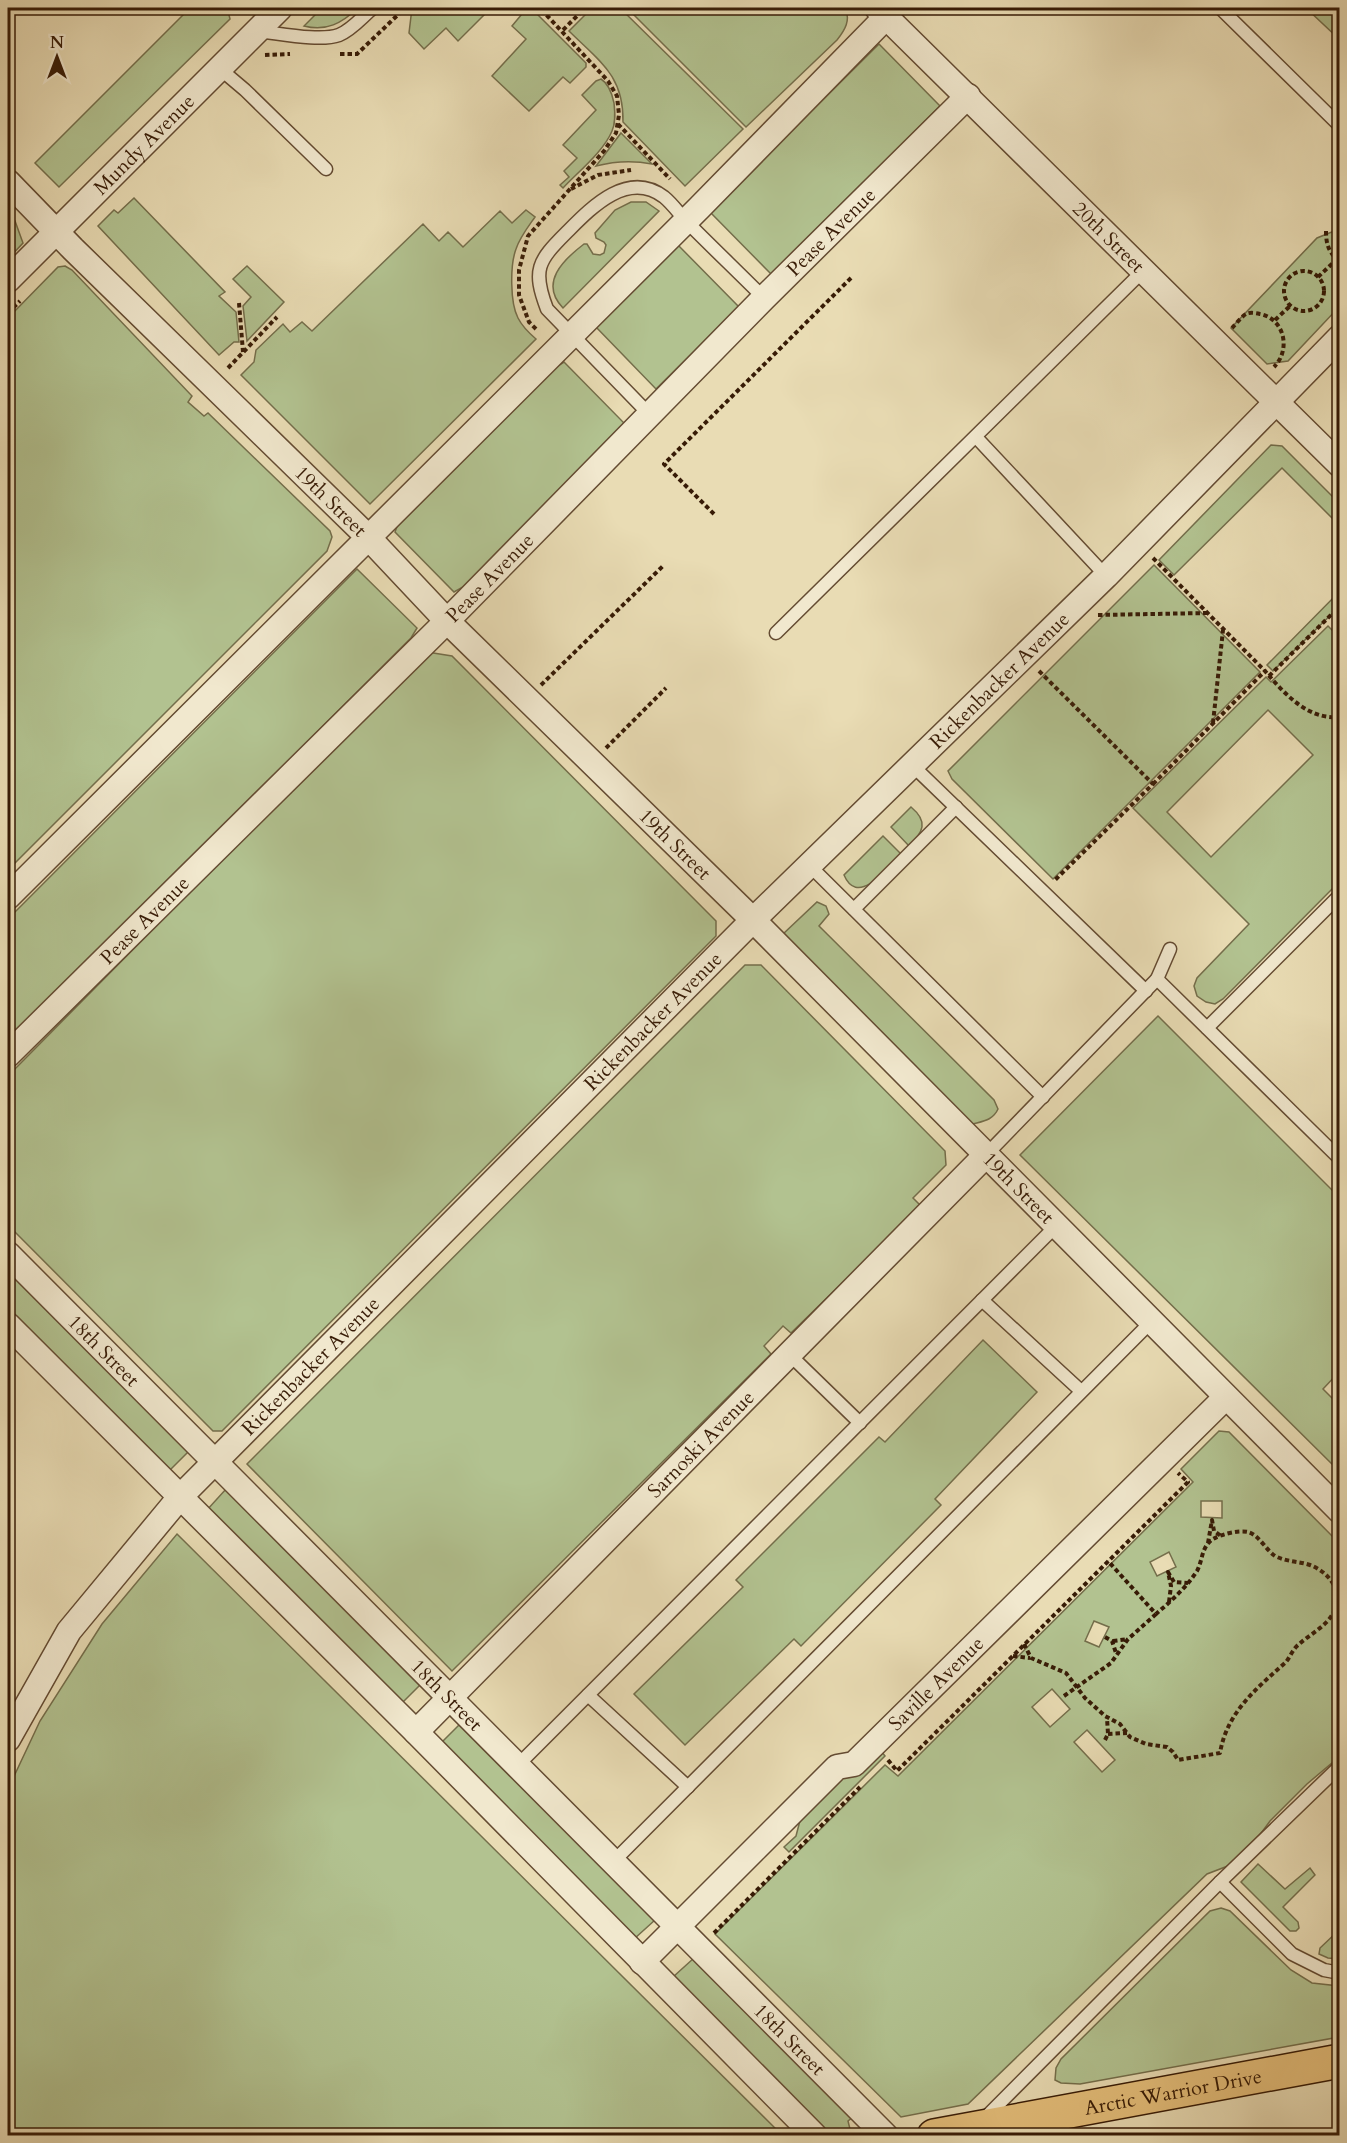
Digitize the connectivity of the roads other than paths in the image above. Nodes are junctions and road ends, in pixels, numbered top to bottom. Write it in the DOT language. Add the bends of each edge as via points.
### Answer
graph roads {
  1 [pos="280,8"];
  2 [pos="373,8"];
  3 [pos="1220,8"];
  4 [pos="881,12"];
  5 [pos="256,31"];
  6 [pos="219,68"];
  7 [pos="968,96"];
  8 [pos="1340,126"];
  9 [pos="326,169"];
  10 [pos="8,182"];
  11 [pos="685,220"];
  12 [pos="56,231"];
  13 [pos="1143,271"];
  14 [pos="8,280"];
  15 [pos="764,298"];
  16 [pos="571,334"];
  17 [pos="1340,337"];
  18 [pos="1276,401"];
  19 [pos="650,414"];
  20 [pos="976,437"];
  21 [pos="1340,465"];
  22 [pos="367,536"];
  23 [pos="1106,576"];
  24 [pos="447,621"];
  25 [pos="776,633"];
  26 [pos="912,765"];
  27 [pos="956,807"];
  28 [pos="809,865"];
  29 [pos="1340,895"];
  30 [pos="8,897"];
  31 [pos="854,909"];
  32 [pos="753,920"];
  33 [pos="1170,949"];
  34 [pos="1157,980"];
  35 [pos="1146,991"];
  36 [pos="1207,1028"];
  37 [pos="8,1055"];
  38 [pos="1043,1097"];
  39 [pos="985,1156"];
  40 [pos="1340,1159"];
  41 [pos="1056,1226"];
  42 [pos="8,1254"];
  43 [pos="982,1300"];
  44 [pos="1151,1322"];
  45 [pos="8,1325"];
  46 [pos="789,1354"];
  47 [pos="1081,1391"];
  48 [pos="1226,1397"];
  49 [pos="860,1423"];
  50 [pos="215,1462"];
  51 [pos="180,1497"];
  52 [pos="1340,1511"];
  53 [pos="588,1695"];
  54 [pos="451,1697"];
  55 [pos="416,1732"];
  56 [pos="8,1739"];
  57 [pos="518,1766"];
  58 [pos="1340,1766"];
  59 [pos="688,1787"];
  60 [pos="613,1862"];
  61 [pos="1220,1882"];
  62 [pos="677,1926"];
  63 [pos="642,1962"];
  64 [pos="1340,1972"];
  65 [pos="1340,2061"];
  66 [pos="975,2128"];
  67 [pos="815,2136"];
  68 [pos="886,2136"];
  69 [pos="934,2136"];
  1 -- 5 [label="street, Mundy Avenue"];
  2 -- 5 [label="lane" via="339,35 315,37"];
  3 -- 8 [label="lane"];
  4 -- 7 [label="street, 20th Street"];
  4 -- 11 [label="street"];
  5 -- 6 [label="street, Mundy Avenue"];
  6 -- 9 [label="lane"];
  6 -- 12 [label="street, Mundy Avenue"];
  7 -- 13 [label="street, 20th Street"];
  7 -- 15 [label="street, Pease Avenue"];
  10 -- 12 [label="street, 19th Street"];
  11 -- 15 [label="lane"];
  11 -- 16 [label="street"];
  11 -- 16 [label="lane" via="664,197 648,189 628,189 597,203 547,252 539,266 539,289 547,309"];
  12 -- 14 [label="street, Mundy Avenue"];
  12 -- 22 [label="street, 19th Street"];
  13 -- 18 [label="street, 20th Street"];
  13 -- 20 [label="lane"];
  15 -- 19 [label="street, Pease Avenue"];
  16 -- 19 [label="lane"];
  16 -- 22 [label="street"];
  17 -- 18 [label="street, Rickenbacker Avenue"];
  18 -- 21 [label="street, 20th Street"];
  18 -- 23 [label="street, Rickenbacker Avenue"];
  19 -- 24 [label="street, Pease Avenue"];
  20 -- 23 [label="lane"];
  20 -- 25 [label="lane"];
  22 -- 24 [label="street, 19th Street"];
  22 -- 30 [label="street"];
  23 -- 26 [label="street, Rickenbacker Avenue"];
  24 -- 32 [label="street, 19th Street"];
  24 -- 37 [label="street, Pease Avenue"];
  26 -- 27 [label="lane"];
  26 -- 28 [label="street, Rickenbacker Avenue"];
  27 -- 31 [label="lane"];
  27 -- 35 [label="lane"];
  28 -- 31 [label="lane"];
  28 -- 32 [label="street, Rickenbacker Avenue"];
  29 -- 36 [label="lane"];
  31 -- 38 [label="lane"];
  32 -- 39 [label="street, 19th Street"];
  32 -- 50 [label="street, Rickenbacker Avenue"];
  33 -- 34 [label="lane"];
  34 -- 35 [label="lane"];
  34 -- 36 [label="lane"];
  35 -- 38 [label="lane"];
  36 -- 40 [label="lane"];
  38 -- 39 [label="lane"];
  39 -- 41 [label="street, 19th Street"];
  39 -- 46 [label="street, Sarnoski Avenue"];
  41 -- 43 [label="lane"];
  41 -- 44 [label="street, 19th Street"];
  42 -- 50 [label="street, 18th Street"];
  43 -- 47 [label="lane"];
  43 -- 49 [label="lane"];
  44 -- 47 [label="lane"];
  44 -- 48 [label="street, 19th Street"];
  45 -- 51 [label="street"];
  46 -- 49 [label="lane"];
  46 -- 54 [label="street, Sarnoski Avenue"];
  47 -- 59 [label="lane"];
  48 -- 52 [label="street, 19th Street"];
  48 -- 62 [label="street, Saville Avenue" via="854,1764 837,1767"];
  49 -- 53 [label="lane"];
  50 -- 51 [label="street, Rickenbacker Avenue"];
  50 -- 54 [label="street, 18th Street"];
  51 -- 55 [label="street"];
  51 -- 56 [label="street, Rickenbacker Avenue" via="69,1631"];
  53 -- 57 [label="lane"];
  53 -- 59 [label="lane"];
  54 -- 55 [label="street, Sarnoski Avenue"];
  54 -- 57 [label="street, 18th Street"];
  55 -- 63 [label="street"];
  57 -- 60 [label="street, 18th Street"];
  58 -- 61 [label="lane"];
  59 -- 60 [label="lane"];
  60 -- 62 [label="street, 18th Street"];
  61 -- 64 [label="lane" via="1292,1953 1324,1970"];
  61 -- 66 [label="lane"];
  62 -- 63 [label="street, Saville Avenue"];
  62 -- 68 [label="street, 18th Street"];
  63 -- 67 [label="street"];
  65 -- 66 [label="main road, Arctic Warrior Drive"];
  66 -- 69 [label="main road, Arctic Warrior Drive"];
}
